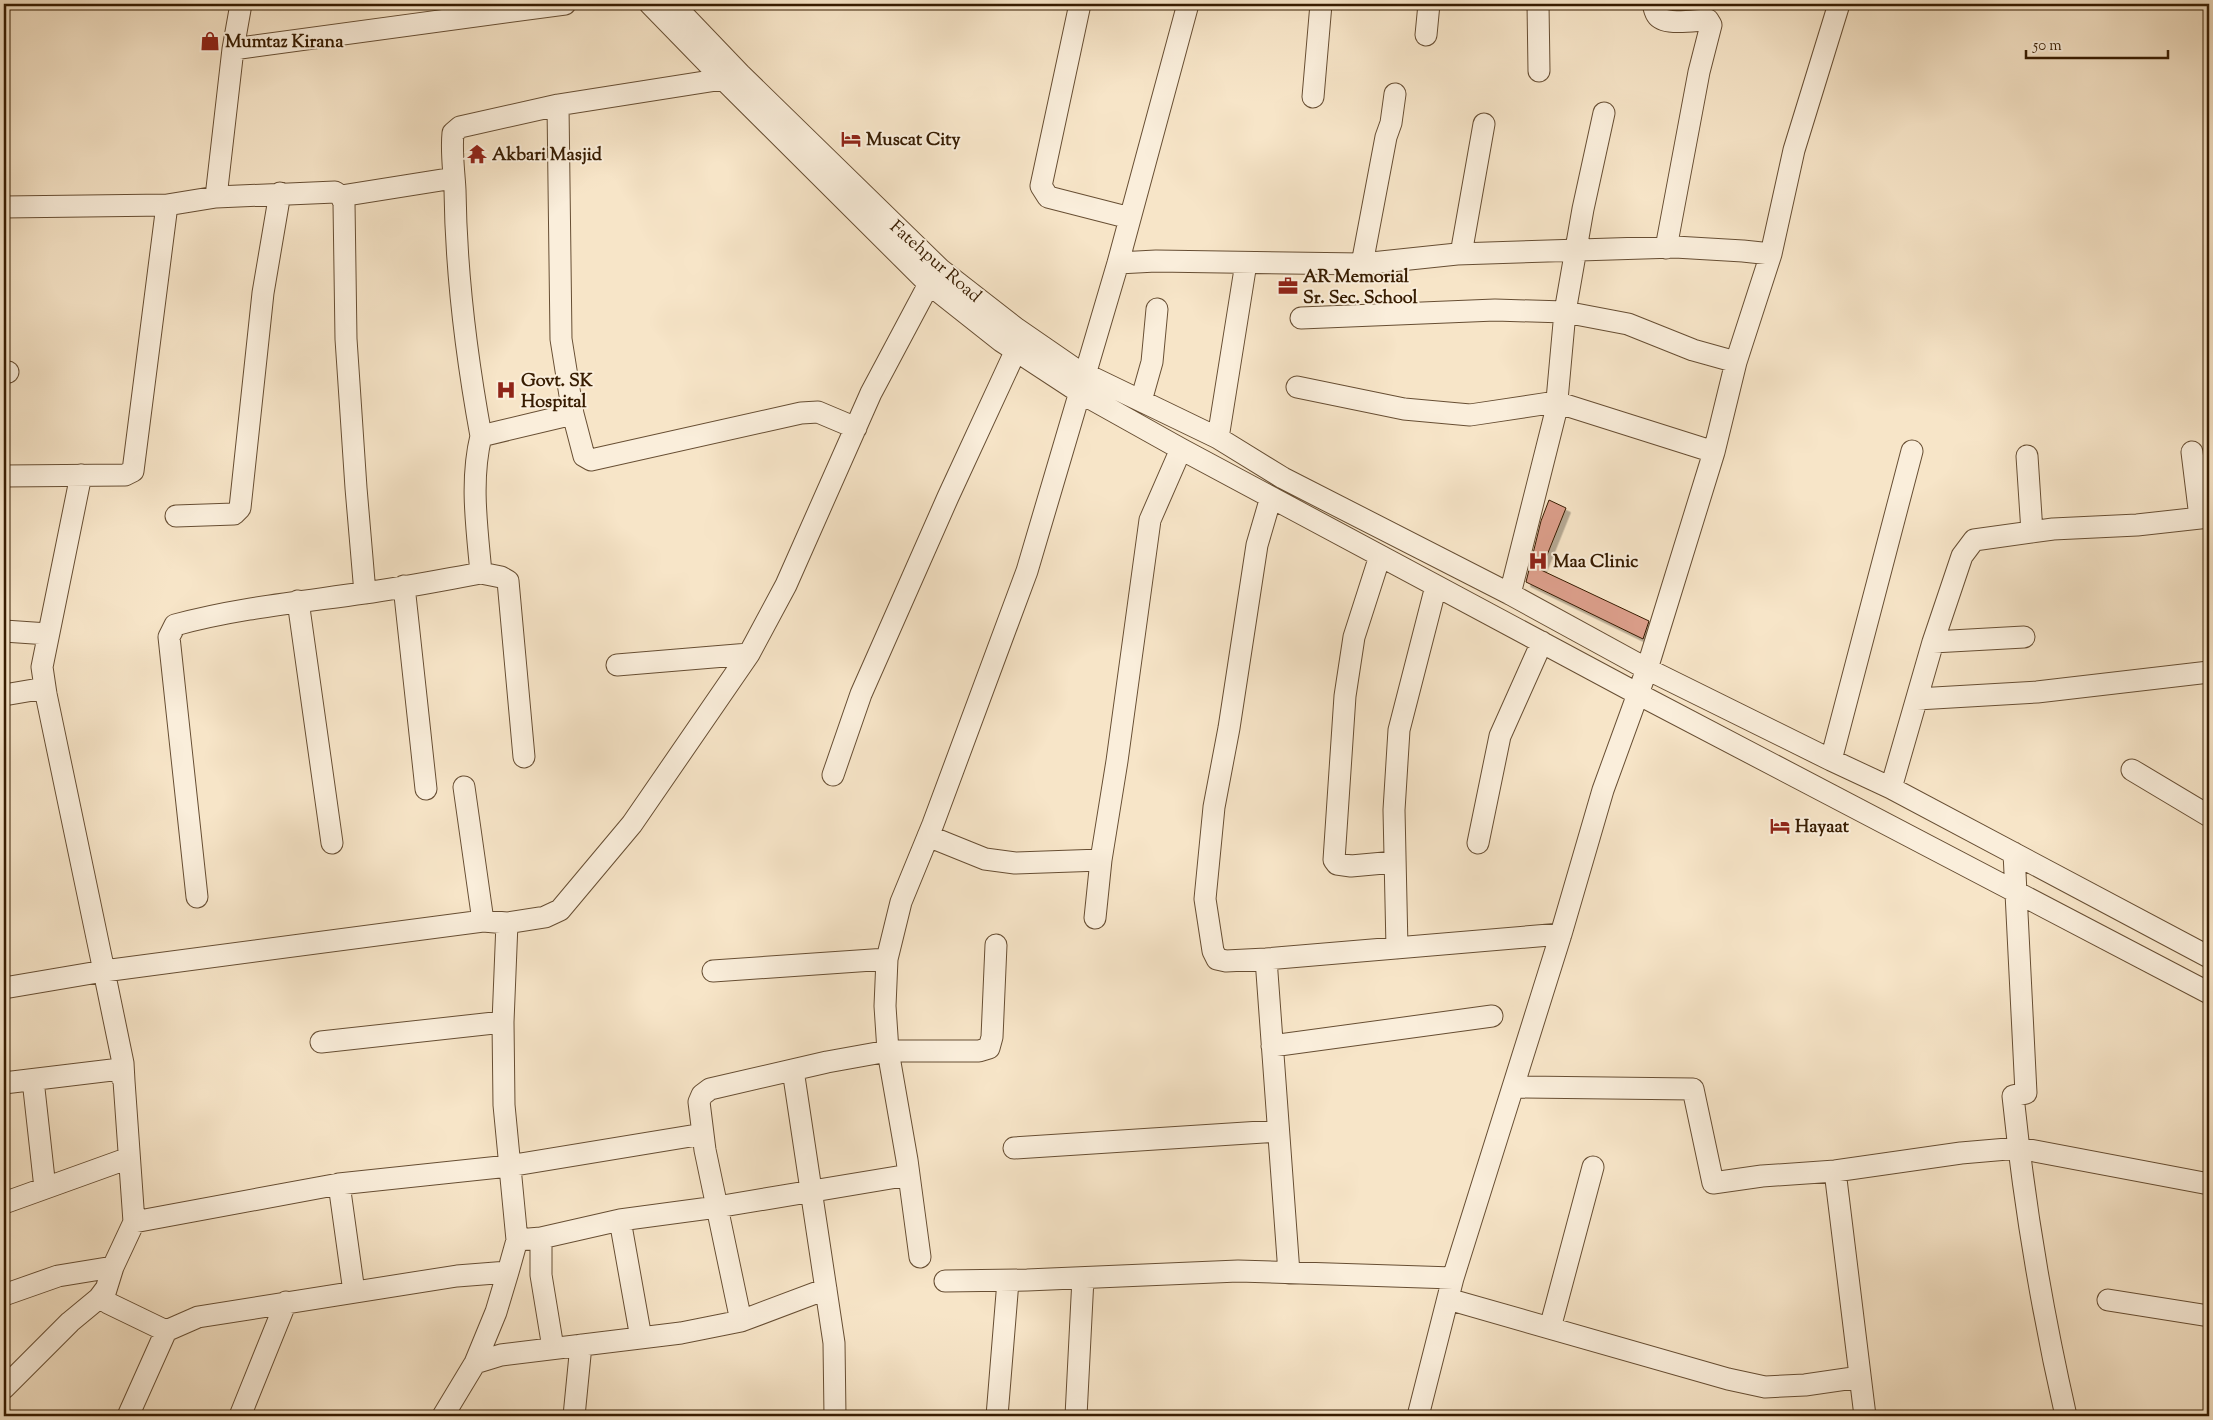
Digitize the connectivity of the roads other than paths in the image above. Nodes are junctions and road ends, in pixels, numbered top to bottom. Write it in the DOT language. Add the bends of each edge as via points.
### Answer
graph roads {
  1 [pos="241,4"];
  2 [pos="565,4"];
  3 [pos="650,4"];
  4 [pos="673,4"];
  5 [pos="1080,4"];
  6 [pos="1188,4"];
  7 [pos="1321,4"];
  8 [pos="1429,4"];
  9 [pos="1538,4"];
  10 [pos="1653,4"];
  11 [pos="1839,4"];
  12 [pos="455,12"];
  13 [pos="1426,36"];
  14 [pos="233,49"];
  15 [pos="1539,71"];
  16 [pos="723,79"];
  17 [pos="1395,94"];
  18 [pos="1313,97"];
  19 [pos="558,105"];
  20 [pos="1604,113"];
  21 [pos="1484,124"];
  22 [pos="454,178"];
  23 [pos="280,193"];
  24 [pos="216,196"];
  25 [pos="341,196"];
  26 [pos="167,205"];
  27 [pos="4,207"];
  28 [pos="1130,218"];
  29 [pos="1666,248"];
  30 [pos="1575,251"];
  31 [pos="1461,254"];
  32 [pos="1771,254"];
  33 [pos="1118,263"];
  34 [pos="1246,263"];
  35 [pos="1362,264"];
  36 [pos="929,284"];
  37 [pos="1157,309"];
  38 [pos="1565,312"];
  39 [pos="1300,318"];
  40 [pos="1016,350"];
  41 [pos="1736,362"];
  42 [pos="1082,383"];
  43 [pos="1296,387"];
  44 [pos="1141,401"];
  45 [pos="1556,402"];
  46 [pos="573,414"];
  47 [pos="856,428"];
  48 [pos="482,436"];
  49 [pos="1218,438"];
  50 [pos="1182,449"];
  51 [pos="1912,451"];
  52 [pos="1714,452"];
  53 [pos="2192,452"];
  54 [pos="2027,456"];
  55 [pos="81,475"];
  56 [pos="4,476"];
  57 [pos="1271,497"];
  58 [pos="176,516"];
  59 [pos="2205,517"];
  60 [pos="2032,532"];
  61 [pos="1380,556"];
  62 [pos="481,574"];
  63 [pos="404,586"];
  64 [pos="1436,586"];
  65 [pos="366,593"];
  66 [pos="1510,594"];
  67 [pos="298,601"];
  68 [pos="4,631"];
  69 [pos="48,634"];
  70 [pos="2024,637"];
  71 [pos="1542,642"];
  72 [pos="1933,642"];
  73 [pos="749,654"];
  74 [pos="617,665"];
  75 [pos="1647,669"];
  76 [pos="2209,672"];
  77 [pos="44,688"];
  78 [pos="1638,694"];
  79 [pos="4,695"];
  80 [pos="1917,700"];
  81 [pos="524,757"];
  82 [pos="1830,760"];
  83 [pos="2132,770"];
  84 [pos="833,775"];
  85 [pos="426,788"];
  86 [pos="464,788"];
  87 [pos="1891,788"];
  88 [pos="2209,816"];
  89 [pos="928,836"];
  90 [pos="332,843"];
  91 [pos="1478,843"];
  92 [pos="2014,853"];
  93 [pos="1101,860"];
  94 [pos="1395,862"];
  95 [pos="2016,892"];
  96 [pos="197,897"];
  97 [pos="1095,918"];
  98 [pos="483,921"];
  99 [pos="507,923"];
  100 [pos="1561,934"];
  101 [pos="996,945"];
  102 [pos="1397,948"];
  103 [pos="2209,957"];
  104 [pos="887,959"];
  105 [pos="1266,959"];
  106 [pos="104,970"];
  107 [pos="713,971"];
  108 [pos="4,988"];
  109 [pos="2209,993"];
  110 [pos="1492,1016"];
  111 [pos="503,1022"];
  112 [pos="322,1042"];
  113 [pos="1272,1046"];
  114 [pos="888,1051"];
  115 [pos="793,1070"];
  116 [pos="33,1080"];
  117 [pos="124,1081"];
  118 [pos="4,1083"];
  119 [pos="1513,1087"];
  120 [pos="1278,1131"];
  121 [pos="703,1134"];
  122 [pos="1014,1148"];
  123 [pos="2019,1148"];
  124 [pos="129,1158"];
  125 [pos="509,1166"];
  126 [pos="1594,1167"];
  127 [pos="1834,1171"];
  128 [pos="909,1175"];
  129 [pos="340,1184"];
  130 [pos="2209,1184"];
  131 [pos="46,1188"];
  132 [pos="811,1191"];
  133 [pos="4,1203"];
  134 [pos="717,1207"];
  135 [pos="620,1220"];
  136 [pos="134,1222"];
  137 [pos="541,1238"];
  138 [pos="517,1240"];
  139 [pos="920,1257"];
  140 [pos="114,1267"];
  141 [pos="508,1272"];
  142 [pos="1289,1273"];
  143 [pos="1083,1278"];
  144 [pos="945,1281"];
  145 [pos="1008,1281"];
  146 [pos="1450,1288"];
  147 [pos="826,1289"];
  148 [pos="105,1290"];
  149 [pos="354,1292"];
  150 [pos="4,1295"];
  151 [pos="2108,1300"];
  152 [pos="286,1302"];
  153 [pos="2209,1316"];
  154 [pos="741,1321"];
  155 [pos="1550,1328"];
  156 [pos="166,1330"];
  157 [pos="641,1338"];
  158 [pos="581,1344"];
  159 [pos="553,1348"];
  160 [pos="475,1363"];
  161 [pos="1860,1377"];
  162 [pos="4,1388"];
  163 [pos="128,1416"];
  164 [pos="240,1416"];
  165 [pos="443,1416"];
  166 [pos="574,1416"];
  167 [pos="836,1416"];
  168 [pos="997,1416"];
  169 [pos="1076,1416"];
  170 [pos="1418,1416"];
  171 [pos="1865,1416"];
  172 [pos="2066,1416"];
  1 -- 14 [label="street"];
  2 -- 12 [label="street"];
  3 -- 16 [label="street"];
  4 -- 42 [label="street, Fatehpur Road" via="940,269"];
  5 -- 28 [label="street" via="1041,186 1048,197"];
  6 -- 28 [label="street"];
  7 -- 18 [label="street"];
  8 -- 13 [label="street"];
  9 -- 15 [label="street"];
  10 -- 29 [label="street" via="1662,20 1708,20 1711,24"];
  11 -- 32 [label="street" via="1794,150"];
  12 -- 14 [label="street"];
  14 -- 24 [label="street"];
  16 -- 19 [label="street"];
  16 -- 36 [label="street"];
  17 -- 35 [label="street"];
  19 -- 22 [label="street" via="460,127 452,138"];
  19 -- 46 [label="street" via="562,338"];
  20 -- 30 [label="street"];
  21 -- 31 [label="street"];
  22 -- 25 [label="street"];
  22 -- 48 [label="street" via="459,290"];
  23 -- 24 [label="street"];
  23 -- 25 [label="street" via="334,192"];
  23 -- 58 [label="street" via="263,293 240,508 234,514"];
  24 -- 26 [label="street"];
  25 -- 65 [label="street" via="344,203 346,339"];
  26 -- 27 [label="street"];
  26 -- 55 [label="street" via="133,470 125,475"];
  28 -- 33 [label="street"];
  29 -- 30 [label="street"];
  29 -- 32 [label="street"];
  30 -- 31 [label="street"];
  30 -- 38 [label="street"];
  31 -- 35 [label="street"];
  32 -- 41 [label="street"];
  33 -- 34 [label="street"];
  33 -- 42 [label="street"];
  34 -- 35 [label="street"];
  34 -- 49 [label="street"];
  36 -- 40 [label="street"];
  36 -- 47 [label="street"];
  37 -- 44 [label="street" via="1152,362"];
  38 -- 39 [label="street" via="1495,310"];
  38 -- 41 [label="street" via="1628,324 1693,350"];
  38 -- 45 [label="street"];
  40 -- 42 [label="street"];
  40 -- 84 [label="street" via="862,694"];
  41 -- 52 [label="street"];
  42 -- 44 [label="street, Fatehpur Road"];
  42 -- 50 [label="street"];
  42 -- 89 [label="street" via="1027,571"];
  43 -- 45 [label="street" via="1404,409 1470,415"];
  44 -- 49 [label="street, Fatehpur Road"];
  45 -- 52 [label="street"];
  45 -- 66 [label="street"];
  46 -- 47 [label="street" via="584,456 591,460 801,413 818,412"];
  46 -- 48 [label="street"];
  47 -- 73 [label="street" via="786,585"];
  48 -- 62 [label="street" via="475,476"];
  49 -- 66 [label="street, Fatehpur Road" via="1283,478"];
  50 -- 57 [label="street"];
  50 -- 93 [label="street" via="1150,520"];
  51 -- 82 [label="street"];
  52 -- 75 [label="street"];
  53 -- 59 [label="street"];
  54 -- 60 [label="street"];
  55 -- 56 [label="street"];
  55 -- 69 [label="street"];
  57 -- 61 [label="street"];
  57 -- 105 [label="street" via="1257,545 1214,807 1205,898 1217,959"];
  59 -- 60 [label="street"];
  60 -- 72 [label="street" via="1974,540 1962,556"];
  61 -- 64 [label="street"];
  61 -- 94 [label="street" via="1354,637 1345,696 1334,860 1337,864 1351,866"];
  62 -- 63 [label="street"];
  62 -- 81 [label="street" via="508,581"];
  63 -- 65 [label="street"];
  63 -- 85 [label="street"];
  64 -- 71 [label="street"];
  64 -- 94 [label="street" via="1399,730 1394,810"];
  65 -- 67 [label="street"];
  66 -- 75 [label="street, Fatehpur Road"];
  67 -- 90 [label="street"];
  67 -- 96 [label="street" via="175,625 169,637"];
  68 -- 69 [label="street"];
  69 -- 77 [label="street" via="42,667"];
  70 -- 72 [label="street"];
  71 -- 78 [label="street"];
  71 -- 91 [label="street" via="1500,736"];
  72 -- 80 [label="street"];
  73 -- 74 [label="street"];
  73 -- 99 [label="street" via="632,824 560,910 545,917"];
  75 -- 78 [label="street"];
  75 -- 82 [label="street, Fatehpur Road"];
  76 -- 80 [label="street" via="2037,692"];
  77 -- 79 [label="street"];
  77 -- 106 [label="street"];
  78 -- 95 [label="street"];
  78 -- 100 [label="street" via="1603,790"];
  80 -- 87 [label="street"];
  82 -- 87 [label="street, Fatehpur Road"];
  83 -- 88 [label="street"];
  86 -- 98 [label="street"];
  87 -- 92 [label="street, Fatehpur Road"];
  89 -- 93 [label="street" via="985,859 1015,863"];
  89 -- 104 [label="street" via="900,902"];
  92 -- 95 [label="street"];
  92 -- 103 [label="street, Fatehpur Road"];
  93 -- 97 [label="street"];
  94 -- 102 [label="street"];
  95 -- 109 [label="street"];
  95 -- 123 [label="street" via="2026,1092 2013,1096"];
  98 -- 99 [label="street"];
  98 -- 106 [label="street"];
  99 -- 111 [label="street"];
  100 -- 102 [label="street"];
  100 -- 119 [label="street"];
  101 -- 114 [label="street" via="989,1048 979,1051"];
  102 -- 105 [label="street"];
  104 -- 107 [label="street"];
  104 -- 114 [label="street" via="885,1006"];
  105 -- 113 [label="street"];
  106 -- 108 [label="street"];
  106 -- 117 [label="street"];
  110 -- 113 [label="street"];
  111 -- 112 [label="street"];
  111 -- 125 [label="street"];
  113 -- 120 [label="street"];
  114 -- 115 [label="street"];
  114 -- 128 [label="street"];
  115 -- 121 [label="street" via="710,1090 702,1095 699,1102"];
  115 -- 132 [label="street"];
  116 -- 117 [label="street" via="112,1070 120,1073"];
  116 -- 118 [label="street"];
  116 -- 131 [label="street"];
  117 -- 124 [label="street"];
  119 -- 127 [label="street" via="1693,1089 1713,1183"];
  119 -- 146 [label="street"];
  120 -- 122 [label="street"];
  120 -- 142 [label="street"];
  121 -- 125 [label="street"];
  121 -- 134 [label="street"];
  123 -- 127 [label="street"];
  123 -- 130 [label="street"];
  123 -- 172 [label="street" via="2053,1360"];
  124 -- 131 [label="street"];
  124 -- 136 [label="street"];
  125 -- 129 [label="street"];
  125 -- 138 [label="street"];
  126 -- 155 [label="street"];
  127 -- 161 [label="street"];
  128 -- 132 [label="street"];
  128 -- 139 [label="street"];
  129 -- 136 [label="street"];
  129 -- 149 [label="street"];
  131 -- 133 [label="street"];
  132 -- 134 [label="street"];
  132 -- 147 [label="street"];
  134 -- 135 [label="street"];
  134 -- 154 [label="street"];
  135 -- 137 [label="street"];
  135 -- 157 [label="street"];
  136 -- 140 [label="street"];
  137 -- 138 [label="street"];
  137 -- 159 [label="street" via="541,1275"];
  138 -- 141 [label="street"];
  140 -- 148 [label="street"];
  140 -- 150 [label="street" via="58,1276"];
  141 -- 149 [label="street" via="457,1276"];
  141 -- 160 [label="street"];
  142 -- 143 [label="street"];
  142 -- 146 [label="street"];
  143 -- 145 [label="street"];
  143 -- 169 [label="street"];
  144 -- 145 [label="street"];
  145 -- 168 [label="street"];
  146 -- 155 [label="street"];
  146 -- 170 [label="street"];
  147 -- 154 [label="street"];
  147 -- 167 [label="street" via="834,1343"];
  148 -- 156 [label="street" via="108,1303"];
  148 -- 162 [label="street"];
  149 -- 152 [label="street"];
  151 -- 153 [label="street"];
  152 -- 156 [label="street" via="198,1317"];
  152 -- 164 [label="street"];
  154 -- 157 [label="street"];
  155 -- 161 [label="street" via="1765,1387"];
  156 -- 163 [label="street"];
  157 -- 158 [label="street"];
  158 -- 159 [label="street"];
  158 -- 166 [label="street"];
  159 -- 160 [label="street" via="501,1354"];
  160 -- 165 [label="street"];
  161 -- 171 [label="street"];
}
